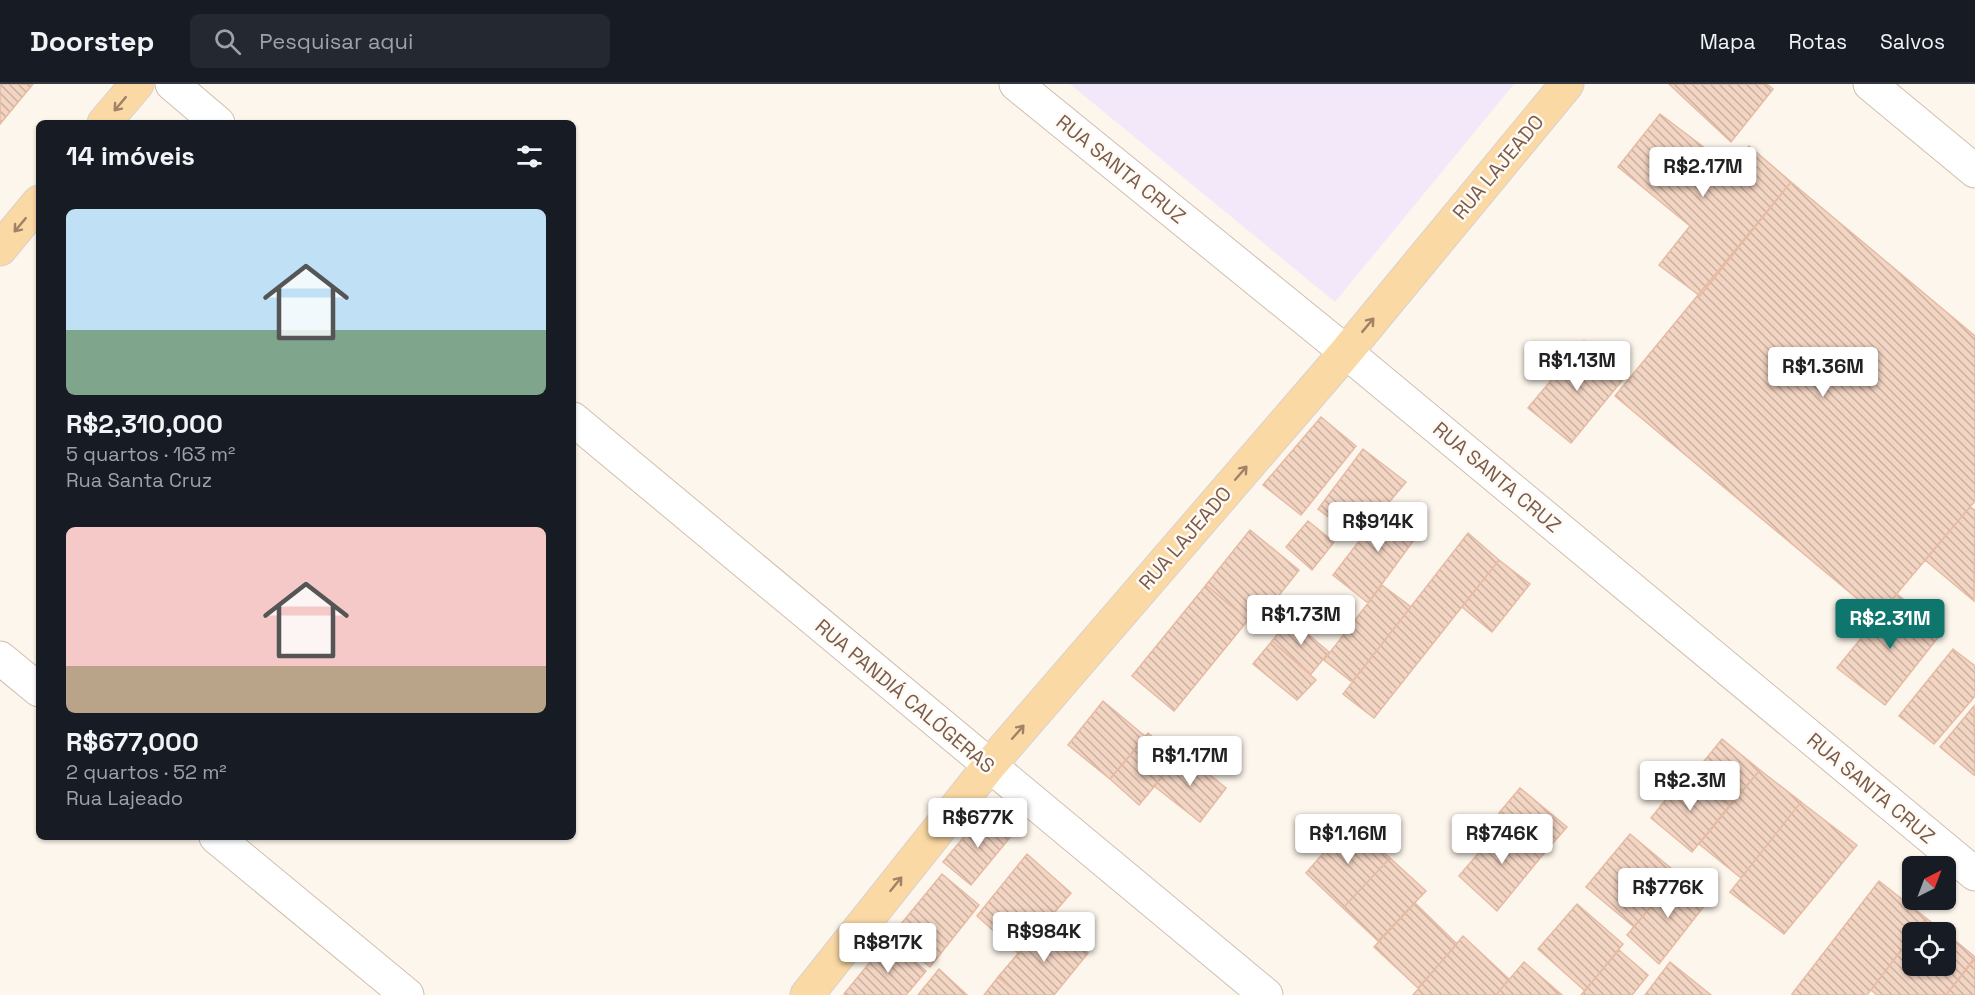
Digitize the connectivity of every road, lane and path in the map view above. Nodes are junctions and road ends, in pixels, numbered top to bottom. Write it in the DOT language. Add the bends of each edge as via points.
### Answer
graph roads {
  1 [pos="137,84"];
  2 [pos="172,84"];
  3 [pos="1016,84"];
  4 [pos="1567,84"];
  5 [pos="1870,84"];
  6 [pos="107,120"];
  7 [pos="214,120"];
  8 [pos="1975,171"];
  9 [pos="36,206"];
  10 [pos="0,249"];
  11 [pos="1346,352"];
  12 [pos="576,421"];
  13 [pos="0,658"];
  14 [pos="36,688"];
  15 [pos="990,766"];
  16 [pos="220,840"];
  17 [pos="1975,874"];
  18 [pos="407,995"];
  19 [pos="807,995"];
  20 [pos="1266,995"];
  1 -- 6 [label="main road, one-way"];
  2 -- 7 [label="street"];
  3 -- 11 [label="street, RUA SANTA CRUZ"];
  11 -- 4 [label="main road, RUA LAJEADO, one-way"];
  5 -- 8 [label="street"];
  9 -- 10 [label="main road, one-way"];
  15 -- 11 [label="main road, RUA LAJEADO, one-way"];
  11 -- 17 [label="street, RUA SANTA CRUZ"];
  12 -- 15 [label="street, RUA PANDIÁ CALÓGERAS"];
  13 -- 14 [label="street"];
  19 -- 15 [label="main road, RUA LAJEADO, one-way"];
  15 -- 20 [label="street, RUA PANDIÁ CALÓGERAS"];
  16 -- 18 [label="street"];
}
